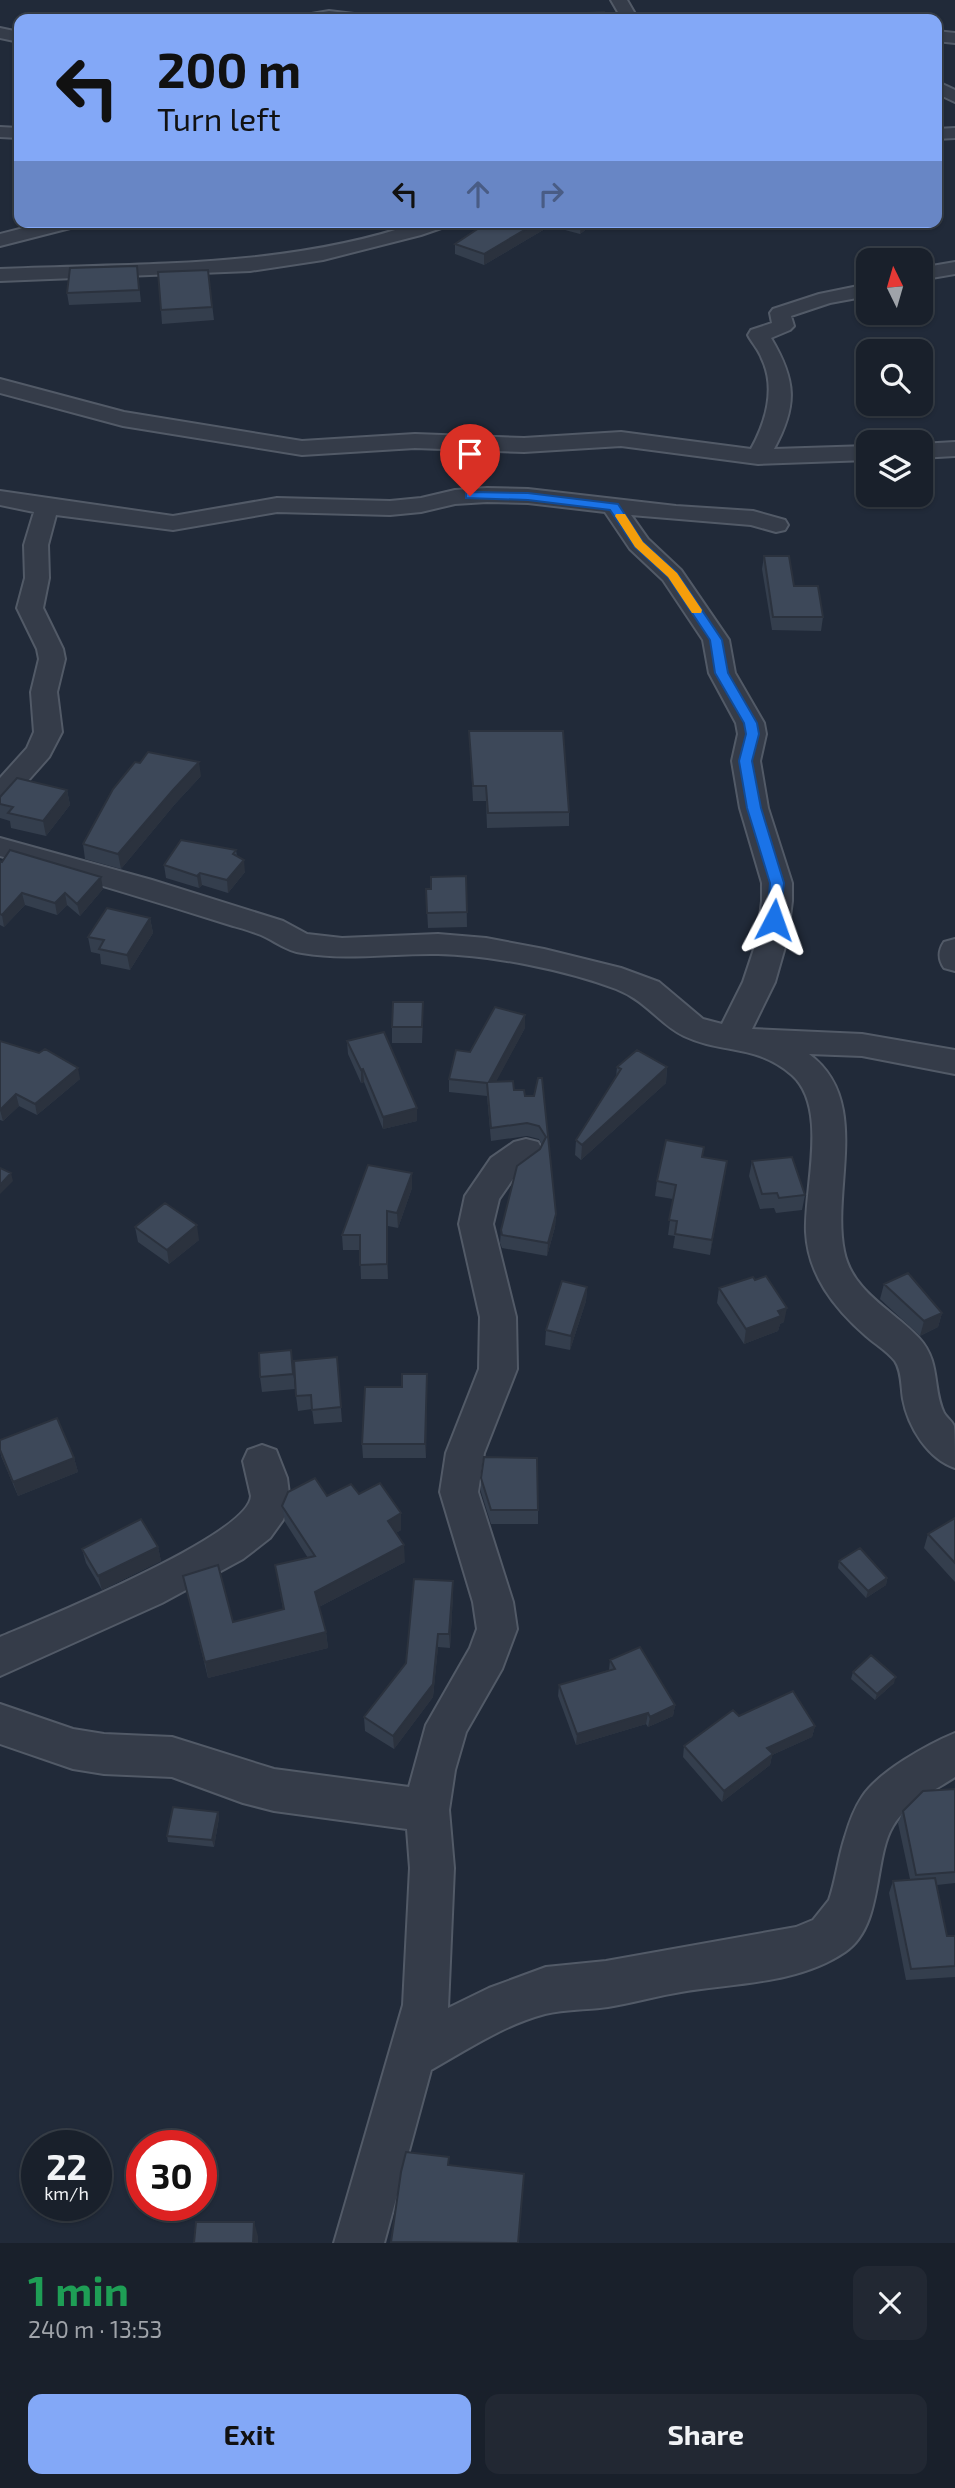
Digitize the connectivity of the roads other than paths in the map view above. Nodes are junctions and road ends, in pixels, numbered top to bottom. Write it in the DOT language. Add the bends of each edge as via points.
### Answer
graph roads {
  1 [pos="47,228"];
  2 [pos="418,228"];
  3 [pos="0,240"];
  4 [pos="955,268"];
  5 [pos="933,272"];
  6 [pos="0,275"];
  7 [pos="856,292"];
  8 [pos="0,387"];
  9 [pos="955,449"];
  10 [pos="933,450"];
  11 [pos="856,453"];
  12 [pos="758,457"];
  13 [pos="0,498"];
  14 [pos="49,507"];
  15 [pos="614,507"];
  16 [pos="776,526"];
  17 [pos="0,795"];
  18 [pos="0,847"];
  19 [pos="955,949"];
  20 [pos="955,961"];
  21 [pos="745,1040"];
  22 [pos="954,1058"];
  23 [pos="526,1151"];
  24 [pos="955,1452"];
  25 [pos="262,1461"];
  26 [pos="0,1657"];
  27 [pos="0,1724"];
  28 [pos="955,1753"];
  29 [pos="427,1810"];
  30 [pos="414,2054"];
  31 [pos="359,2243"];
  1 -- 3 [label="street"];
  2 -- 6 [label="street" via="323,254 250,265"];
  4 -- 5 [label="street"];
  7 -- 12 [label="street" via="780,313 783,326 759,335 773,359 778,383 771,437"];
  8 -- 12 [label="street" via="122,419 302,449 415,441 524,445 621,439"];
  9 -- 10 [label="street"];
  11 -- 12 [label="street"];
  13 -- 14 [label="street"];
  14 -- 15 [label="street" via="173,523 277,505 390,508 455,496 528,496"];
  14 -- 17 [label="street" via="36,545 37,578 30,608 52,659 44,692 48,732 39,751"];
  15 -- 16 [label="street" via="743,517"];
  15 -- 21 [label="street" via="639,544 672,575 716,640 722,673 750,723 746,761 754,808 777,883 777,901 772,940"];
  18 -- 21 [label="street" via="272,928 300,943 342,948 438,944 486,948 588,969 648,990 692,1027"];
  19 -- 20 [label="street"];
  21 -- 22 [label="street" via="862,1045"];
  21 -- 24 [label="street" via="808,1070 820,1087 828,1137 825,1250 836,1281 910,1353 934,1431"];
  23 -- 29 [label="street" via="503,1167 482,1196 476,1224 498,1317 498,1369 464,1453 459,1492 497,1629 487,1656 447,1725"];
  25 -- 26 [label="street" via="271,1499 259,1525 166,1581"];
  27 -- 29 [label="street" via="74,1748 172,1757 288,1793"];
  28 -- 30 [label="street" via="879,1809 869,1828 841,1925 828,1936 757,1959 539,1992 474,2018"];
  29 -- 30 [label="street" via="432,1868 426,2004"];
  30 -- 31 [label="street"];
}
